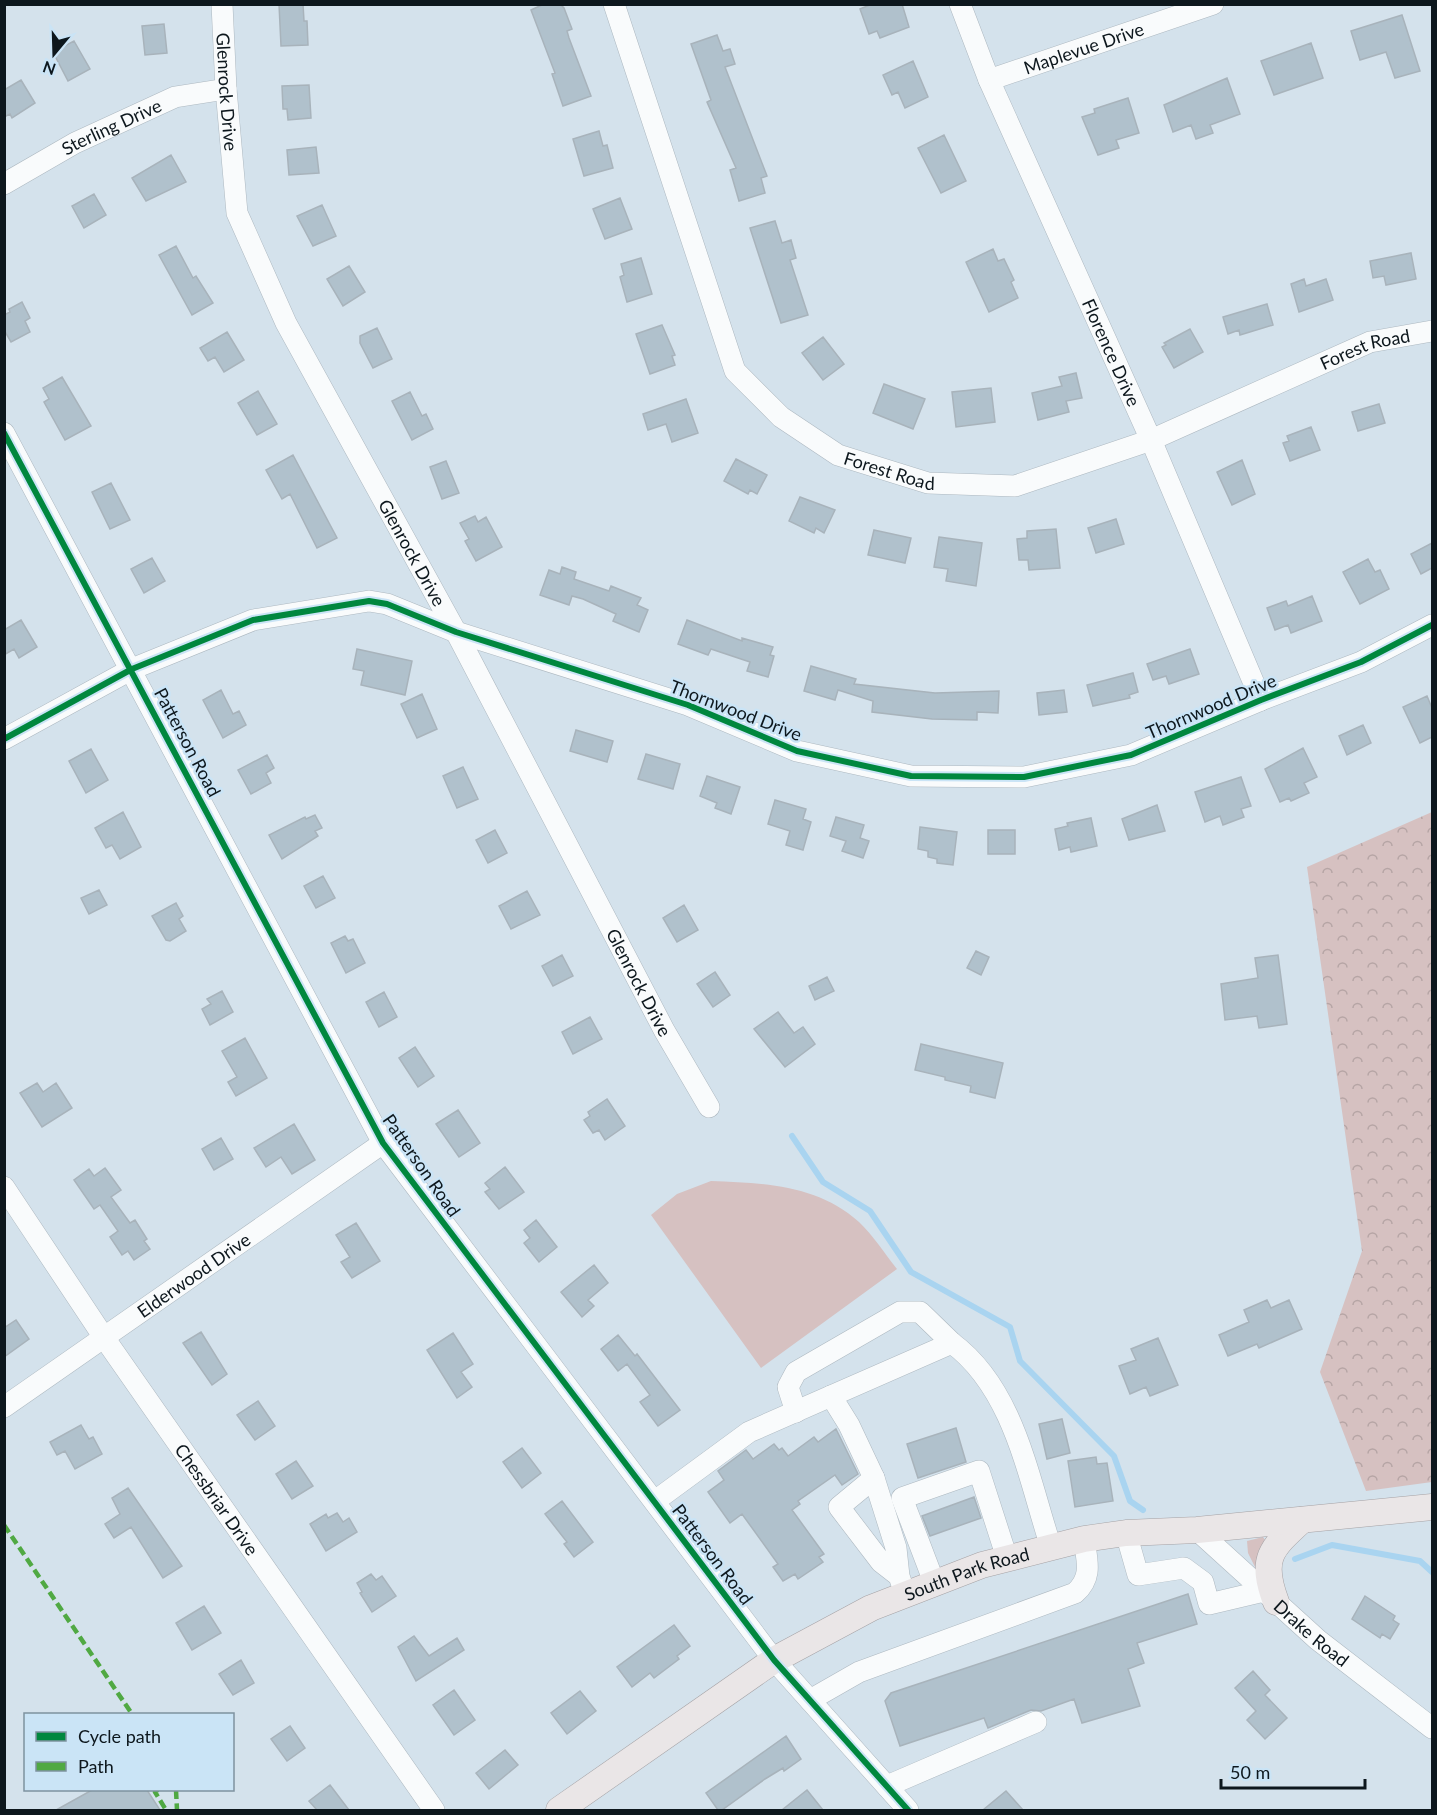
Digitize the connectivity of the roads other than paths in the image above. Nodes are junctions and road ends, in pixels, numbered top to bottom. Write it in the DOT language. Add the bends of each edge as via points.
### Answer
graph roads {
  1 [pos="222,4"];
  2 [pos="614,4"];
  3 [pos="960,4"];
  4 [pos="1213,4"];
  5 [pos="989,80"];
  6 [pos="226,88"];
  7 [pos="4,184"];
  8 [pos="1432,331"];
  9 [pos="4,433"];
  10 [pos="1151,440"];
  11 [pos="1432,625"];
  12 [pos="456,632"];
  13 [pos="132,669"];
  14 [pos="1261,700"];
  15 [pos="4,739"];
  16 [pos="709,1107"];
  17 [pos="383,1143"];
  18 [pos="4,1187"];
  19 [pos="105,1339"];
  20 [pos="952,1343"];
  21 [pos="831,1396"];
  22 [pos="4,1407"];
  23 [pos="796,1412"];
  24 [pos="874,1478"];
  25 [pos="655,1501"];
  26 [pos="1432,1507"];
  27 [pos="1302,1520"];
  28 [pos="1197,1530"];
  29 [pos="1126,1533"];
  30 [pos="1084,1539"];
  31 [pos="1051,1547"];
  32 [pos="1007,1558"];
  33 [pos="934,1582"];
  34 [pos="902,1585"];
  35 [pos="1270,1597"];
  36 [pos="774,1660"];
  37 [pos="810,1700"];
  38 [pos="1036,1722"];
  39 [pos="1432,1728"];
  40 [pos="886,1786"];
  41 [pos="434,1810"];
  42 [pos="559,1810"];
  43 [pos="908,1810"];
  1 -- 6 [label="street, Glenrock Drive"];
  2 -- 10 [label="street, Forest Road" via="735,371 781,417 838,455 928,483 1016,486"];
  3 -- 5 [label="street, Florence Drive"];
  4 -- 5 [label="street, Maplevue Drive"];
  5 -- 10 [label="street, Florence Drive"];
  6 -- 7 [label="street, Sterling Drive" via="175,97 75,143"];
  6 -- 12 [label="street, Glenrock Drive" via="237,213 286,323"];
  8 -- 10 [label="street, Forest Road" via="1370,342"];
  9 -- 13 [label="street, Patterson Road"];
  10 -- 14 [label="street, Florence Drive"];
  11 -- 14 [label="street, Thornwood Drive" via="1361,662"];
  12 -- 13 [label="street, Thornwood Drive" via="387,604 369,601 253,620"];
  12 -- 14 [label="street, Thornwood Drive" via="688,705 797,751 911,776 1024,777 1131,755"];
  12 -- 16 [label="street, Glenrock Drive" via="664,1030"];
  13 -- 15 [label="street, Thornwood Drive"];
  13 -- 17 [label="street, Patterson Road"];
  17 -- 19 [label="street, Elderwood Drive"];
  17 -- 25 [label="street, Patterson Road"];
  18 -- 19 [label="street, Chessbriar Drive"];
  19 -- 22 [label="street, Elderwood Drive"];
  19 -- 41 [label="street, Chessbriar Drive"];
  20 -- 21 [label="street"];
  20 -- 23 [label="street" via="920,1312 900,1312 796,1372 788,1387"];
  20 -- 31 [label="street" via="984,1373 1012,1425"];
  21 -- 23 [label="street"];
  21 -- 24 [label="street"];
  23 -- 25 [label="street" via="749,1432"];
  24 -- 34 [label="street" via="896,1548"];
  24 -- 34 [label="street" via="839,1506"];
  25 -- 36 [label="street, Patterson Road"];
  26 -- 27 [label="main road, South Park Road"];
  27 -- 28 [label="main road, South Park Road"];
  27 -- 35 [label="main road" via="1278,1542 1269,1560"];
  28 -- 29 [label="main road, South Park Road"];
  28 -- 35 [label="street, Drake Road"];
  29 -- 30 [label="main road, South Park Road"];
  29 -- 35 [label="street" via="1138,1575 1184,1568 1203,1582 1209,1604"];
  30 -- 31 [label="main road, South Park Road"];
  30 -- 37 [label="street" via="1089,1575 1075,1593 860,1672"];
  31 -- 32 [label="main road, South Park Road"];
  32 -- 33 [label="main road, South Park Road"];
  32 -- 33 [label="street" via="979,1471 902,1498"];
  33 -- 34 [label="main road, South Park Road"];
  34 -- 36 [label="main road, South Park Road" via="871,1608"];
  35 -- 39 [label="street, Drake Road" via="1318,1640"];
  36 -- 37 [label="street, Patterson Road"];
  36 -- 42 [label="main road, South Park Road"];
  37 -- 40 [label="street, Patterson Road"];
  38 -- 40 [label="street"];
  40 -- 43 [label="street, Patterson Road"];
}
